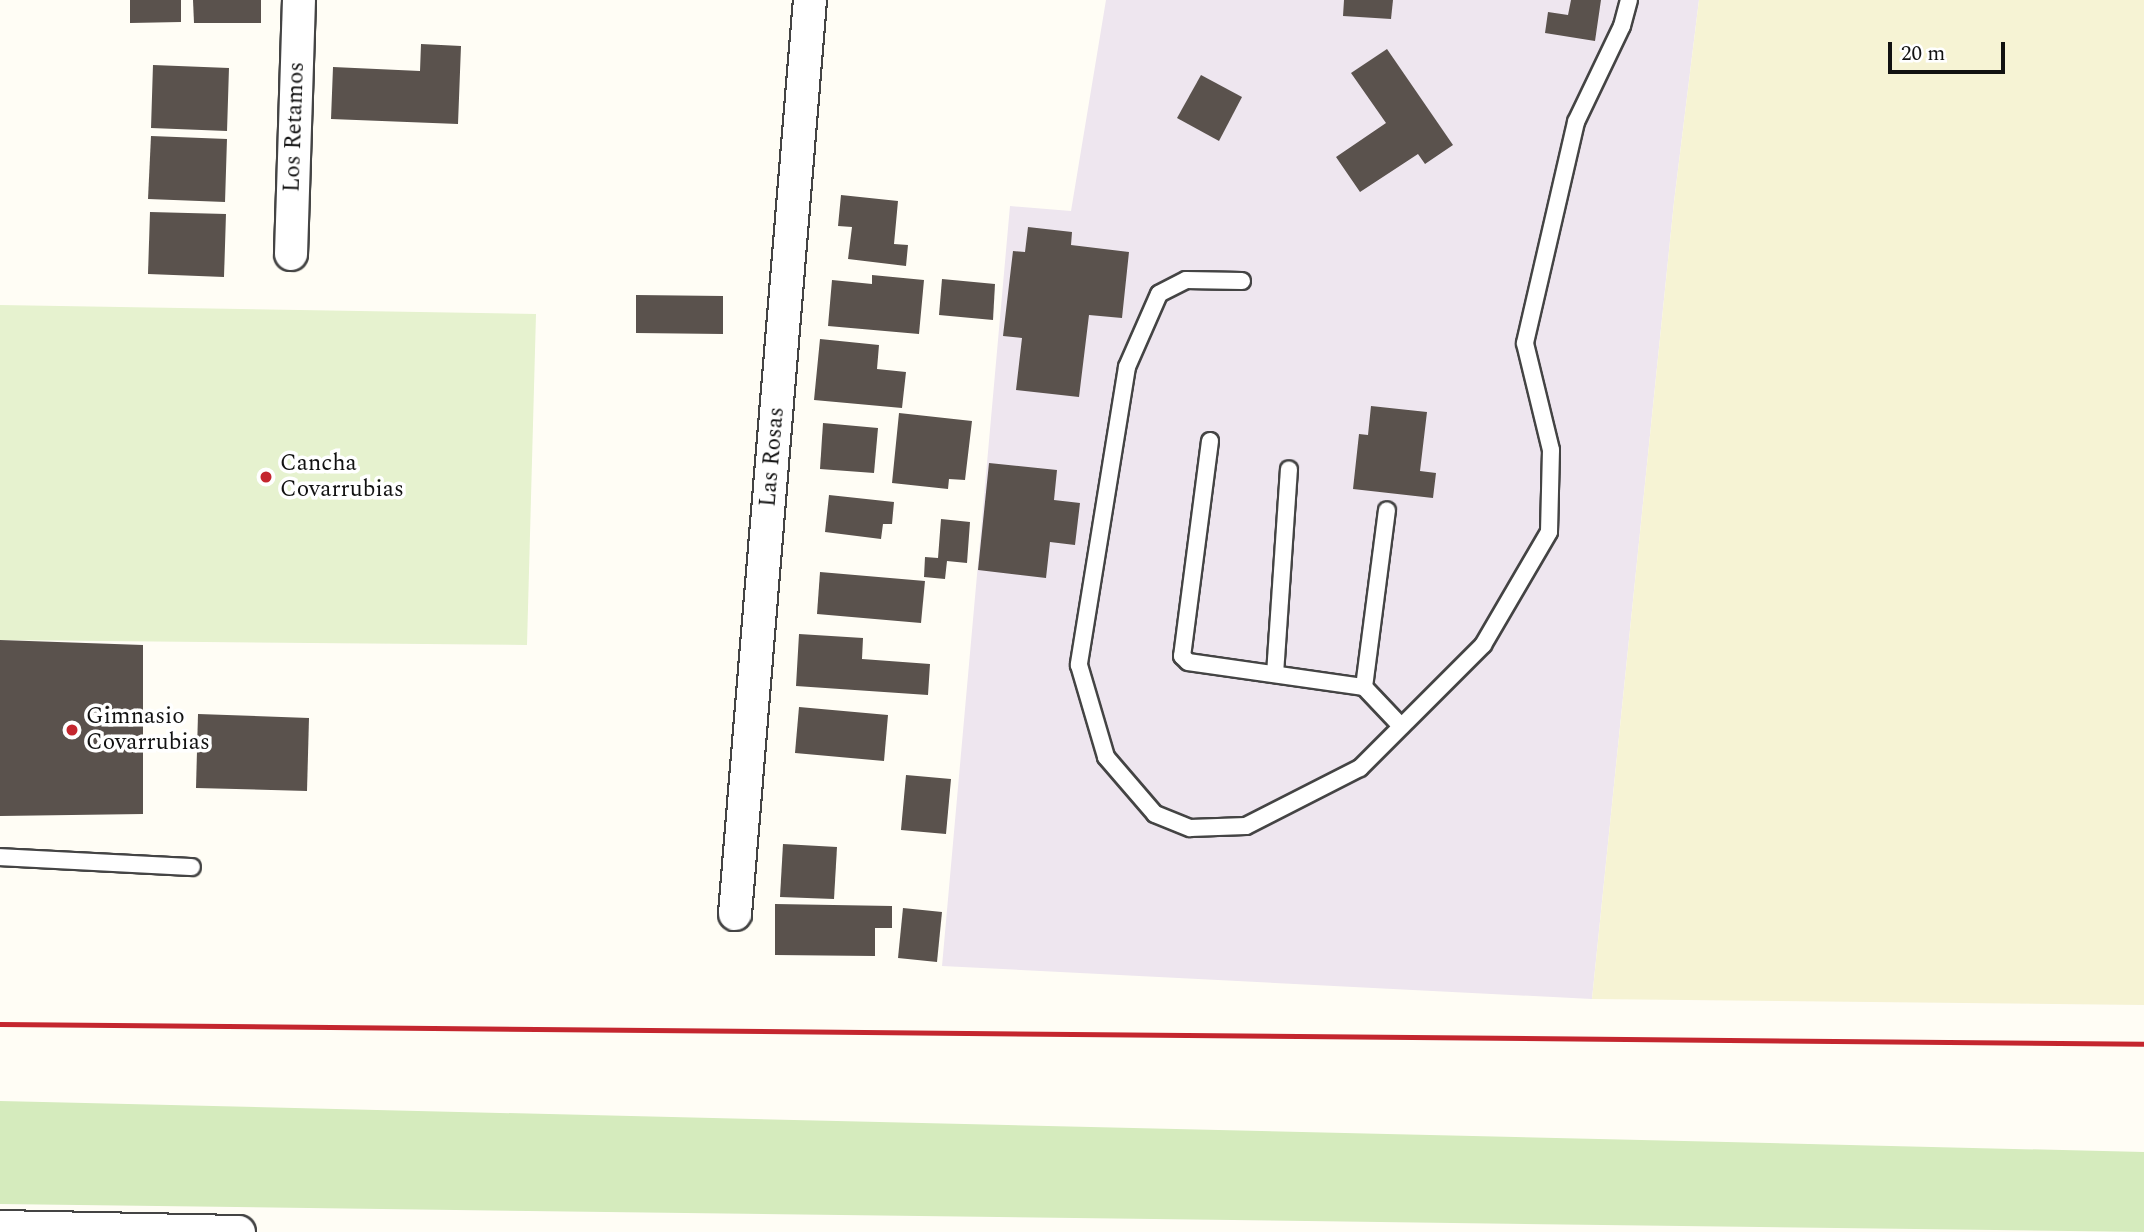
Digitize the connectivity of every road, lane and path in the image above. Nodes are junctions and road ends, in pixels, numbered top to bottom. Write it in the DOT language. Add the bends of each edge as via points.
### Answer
graph roads {
  1 [pos="299,0"];
  2 [pos="810,0"];
  3 [pos="1629,0"];
  4 [pos="291,254"];
  5 [pos="1242,281"];
  6 [pos="1210,441"];
  7 [pos="1289,469"];
  8 [pos="1387,510"];
  9 [pos="1275,674"];
  10 [pos="1364,687"];
  11 [pos="1401,726"];
  12 [pos="0,857"];
  13 [pos="192,867"];
  14 [pos="735,914"];
  15 [pos="0,1227"];
  16 [pos="239,1232"];
  1 -- 4 [label="street, Los Retamos"];
  2 -- 14 [label="street, Las Rosas"];
  3 -- 11 [label="lane" via="1622,26 1576,122 1525,343 1550,450 1549,532 1483,645"];
  5 -- 11 [label="lane" via="1186,280 1159,294 1127,367 1079,666 1106,757 1155,814 1190,828 1246,826 1360,768"];
  6 -- 9 [label="lane" via="1182,656 1188,662"];
  7 -- 9 [label="lane"];
  8 -- 10 [label="lane"];
  9 -- 10 [label="lane"];
  10 -- 11 [label="lane"];
  12 -- 13 [label="lane"];
  15 -- 16 [label="street"];
}
